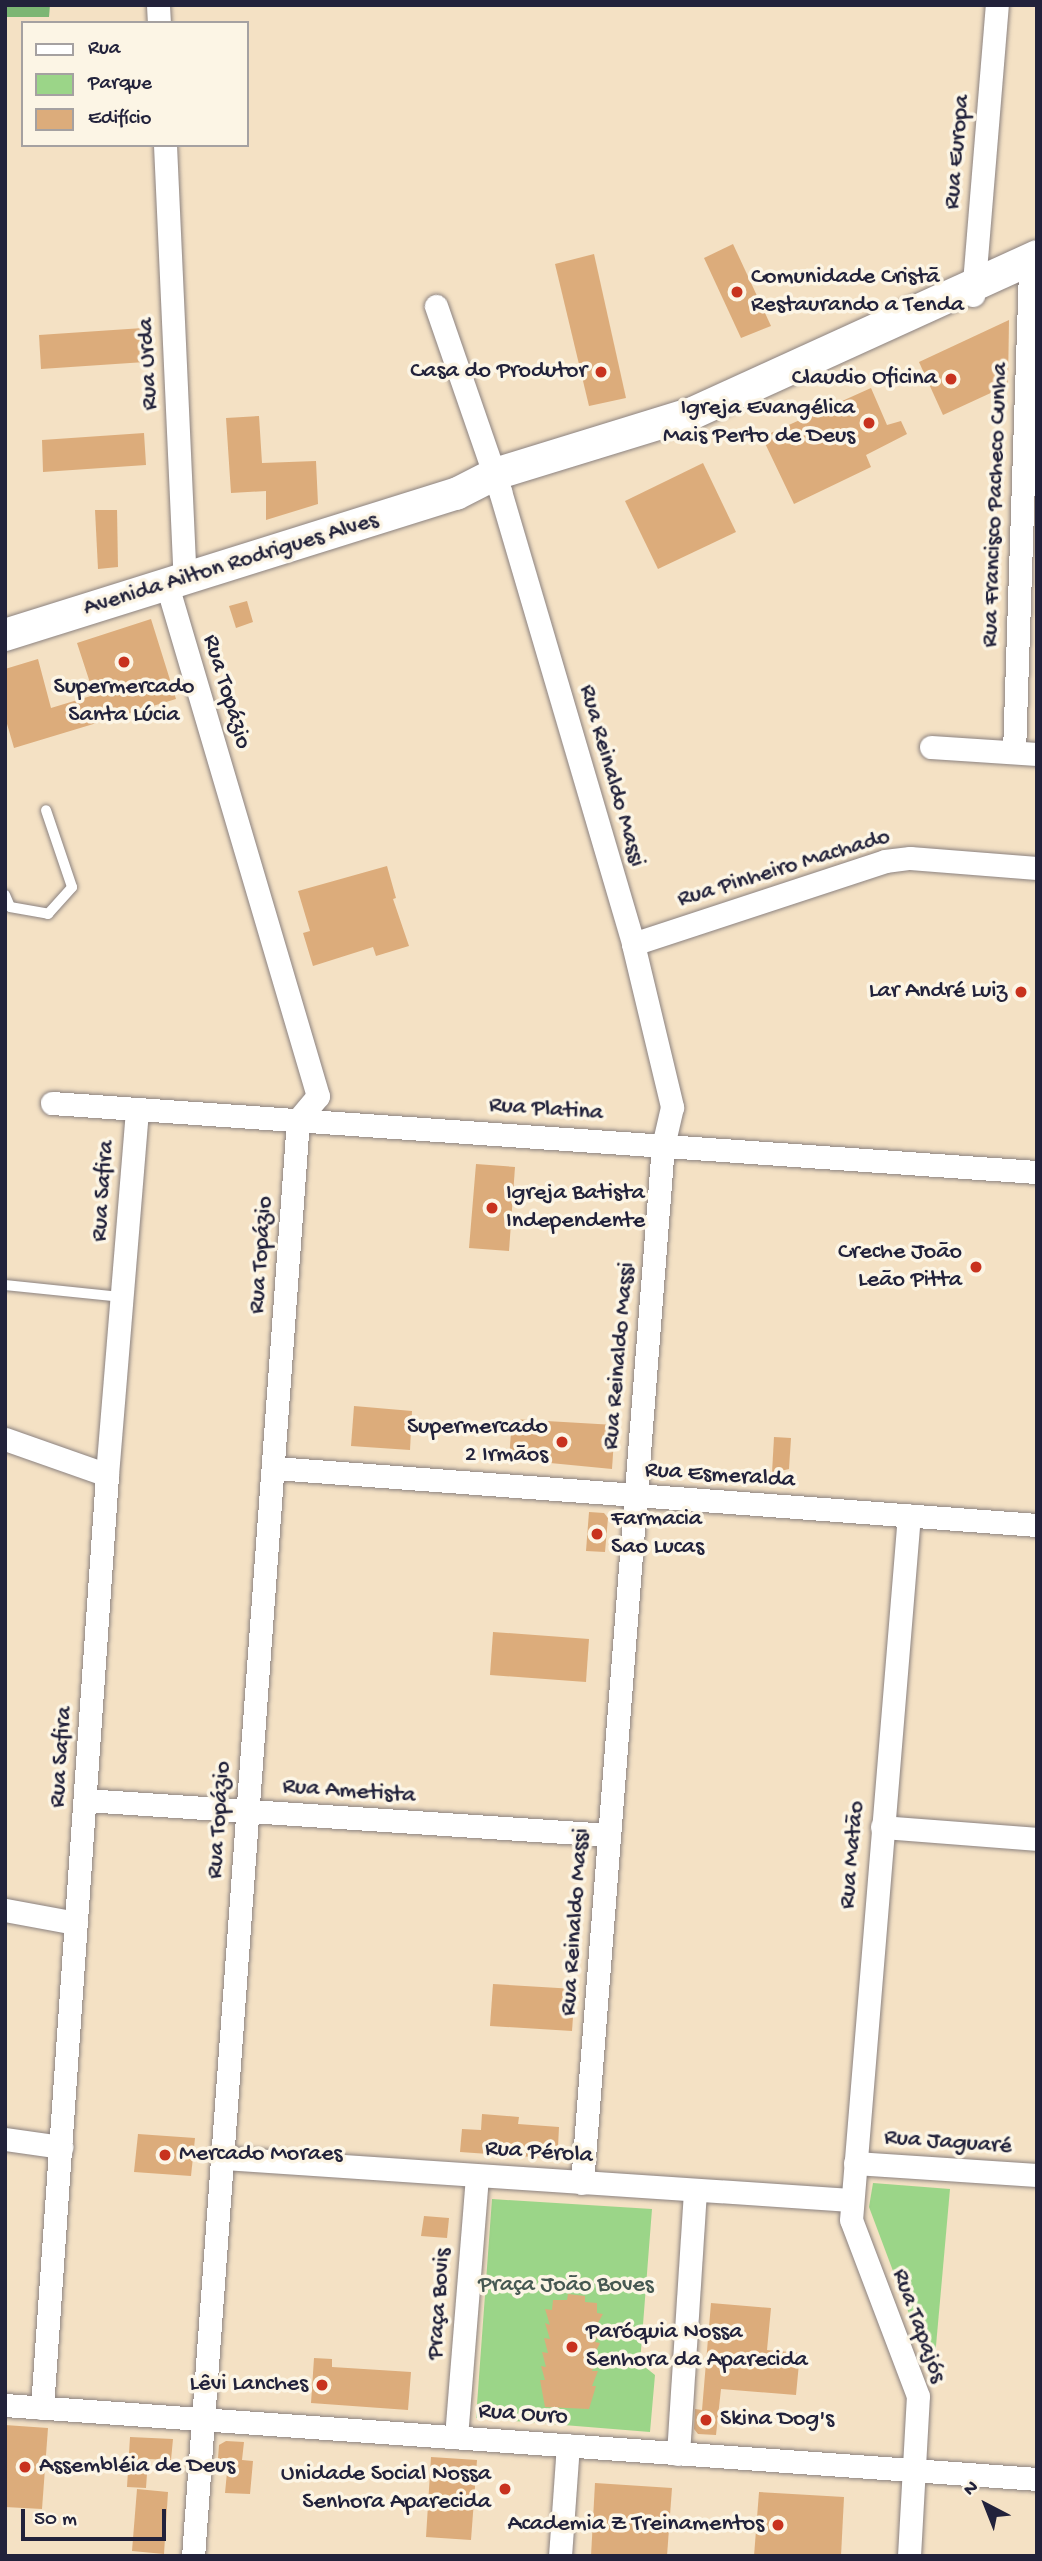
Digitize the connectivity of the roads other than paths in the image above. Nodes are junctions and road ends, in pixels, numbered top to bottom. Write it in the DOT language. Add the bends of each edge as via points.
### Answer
graph roads {
  1 [pos="997,5"];
  2 [pos="165,147"];
  3 [pos="1033,267"];
  4 [pos="973,293"];
  5 [pos="436,306"];
  6 [pos="498,482"];
  7 [pos="176,582"];
  8 [pos="5,635"];
  9 [pos="931,747"];
  10 [pos="1025,753"];
  11 [pos="46,810"];
  12 [pos="1037,868"];
  13 [pos="5,895"];
  14 [pos="633,944"];
  15 [pos="318,1096"];
  16 [pos="52,1103"];
  17 [pos="136,1109"];
  18 [pos="298,1120"];
  19 [pos="326,1122"];
  20 [pos="663,1144"];
  21 [pos="1037,1171"];
  22 [pos="5,1285"];
  23 [pos="122,1297"];
  24 [pos="5,1439"];
  25 [pos="275,1468"];
  26 [pos="107,1475"];
  27 [pos="635,1497"];
  28 [pos="909,1515"];
  29 [pos="1037,1525"];
  30 [pos="85,1800"];
  31 [pos="247,1811"];
  32 [pos="882,1827"];
  33 [pos="609,1835"];
  34 [pos="1037,1839"];
  35 [pos="5,1910"];
  36 [pos="76,1923"];
  37 [pos="5,2139"];
  38 [pos="61,2147"];
  39 [pos="224,2158"];
  40 [pos="855,2163"];
  41 [pos="1037,2175"];
  42 [pos="477,2176"];
  43 [pos="582,2182"];
  44 [pos="695,2191"];
  45 [pos="852,2200"];
  46 [pos="5,2405"];
  47 [pos="42,2408"];
  48 [pos="202,2421"];
  49 [pos="456,2437"];
  50 [pos="568,2445"];
  51 [pos="678,2454"];
  52 [pos="914,2472"];
  53 [pos="1037,2479"];
  54 [pos="193,2556"];
  55 [pos="560,2556"];
  56 [pos="909,2556"];
  1 -- 4 [label="street, Rua Europa"];
  2 -- 7 [label="street, Rua Urda"];
  3 -- 4 [label="main road, Avenida Ailton Rodrigues Alves"];
  3 -- 10 [label="street, Rua Francisco Pacheco Cunha"];
  4 -- 6 [label="main road, Avenida Ailton Rodrigues Alves" via="802,371 697,430"];
  5 -- 6 [label="street, Rua Reinaldo Massi"];
  6 -- 7 [label="main road, Avenida Ailton Rodrigues Alves"];
  6 -- 14 [label="street, Rua Reinaldo Massi"];
  7 -- 8 [label="main road, Avenida Ailton Rodrigues Alves"];
  7 -- 15 [label="street, Rua Topázio"];
  9 -- 10 [label="street"];
  11 -- 13 [label="lane" via="72,887 48,914 10,906"];
  12 -- 14 [label="street, Rua Pinheiro Machado" via="910,858 886,861"];
  14 -- 20 [label="street, Rua Reinaldo Massi" via="672,1107"];
  15 -- 18 [label="street"];
  15 -- 19 [label="street, Rua Topázio"];
  16 -- 17 [label="street, Rua Platina"];
  17 -- 18 [label="street, Rua Platina"];
  17 -- 23 [label="street, Rua Safira"];
  18 -- 19 [label="street, Rua Platina"];
  18 -- 25 [label="street, Rua Topázio"];
  19 -- 20 [label="street, Rua Platina"];
  20 -- 21 [label="street, Rua Platina"];
  20 -- 27 [label="street, Rua Reinaldo Massi"];
  22 -- 23 [label="lane"];
  23 -- 26 [label="street, Rua Safira"];
  24 -- 26 [label="street"];
  25 -- 27 [label="street, Rua Esmeralda"];
  25 -- 31 [label="street, Rua Topázio"];
  26 -- 30 [label="street, Rua Safira"];
  27 -- 28 [label="street, Rua Esmeralda"];
  27 -- 33 [label="street, Rua Reinaldo Massi"];
  28 -- 29 [label="street, Rua Esmeralda"];
  28 -- 32 [label="street, Rua Matão"];
  30 -- 31 [label="street, Rua Ametista"];
  30 -- 36 [label="street, Rua Safira"];
  31 -- 33 [label="street, Rua Ametista"];
  31 -- 39 [label="street, Rua Topázio"];
  32 -- 34 [label="street"];
  32 -- 40 [label="street, Rua Matão"];
  33 -- 43 [label="street, Rua Reinaldo Massi"];
  35 -- 36 [label="street"];
  36 -- 38 [label="street, Rua Safira"];
  37 -- 38 [label="street"];
  38 -- 47 [label="street, Rua Safira"];
  39 -- 42 [label="street, Rua Pérola"];
  39 -- 48 [label="street, Rua Topázio"];
  40 -- 41 [label="street, Rua Jaguaré"];
  40 -- 45 [label="street, Rua Matão"];
  42 -- 43 [label="street, Rua Pérola"];
  42 -- 49 [label="street, Praça Bovis"];
  43 -- 44 [label="street, Rua Pérola"];
  44 -- 45 [label="street, Rua Pérola"];
  44 -- 51 [label="street"];
  45 -- 52 [label="street, Rua Tapajós" via="851,2220 918,2396"];
  46 -- 47 [label="street, Rua Ouro"];
  47 -- 48 [label="street, Rua Ouro"];
  48 -- 49 [label="street, Rua Ouro"];
  48 -- 54 [label="street, Rua Topázio"];
  49 -- 50 [label="street, Rua Ouro"];
  50 -- 51 [label="street, Rua Ouro"];
  50 -- 55 [label="street"];
  51 -- 52 [label="street, Rua Ouro"];
  52 -- 53 [label="street, Rua Ouro"];
  52 -- 56 [label="street, Rua Tapajós"];
}
